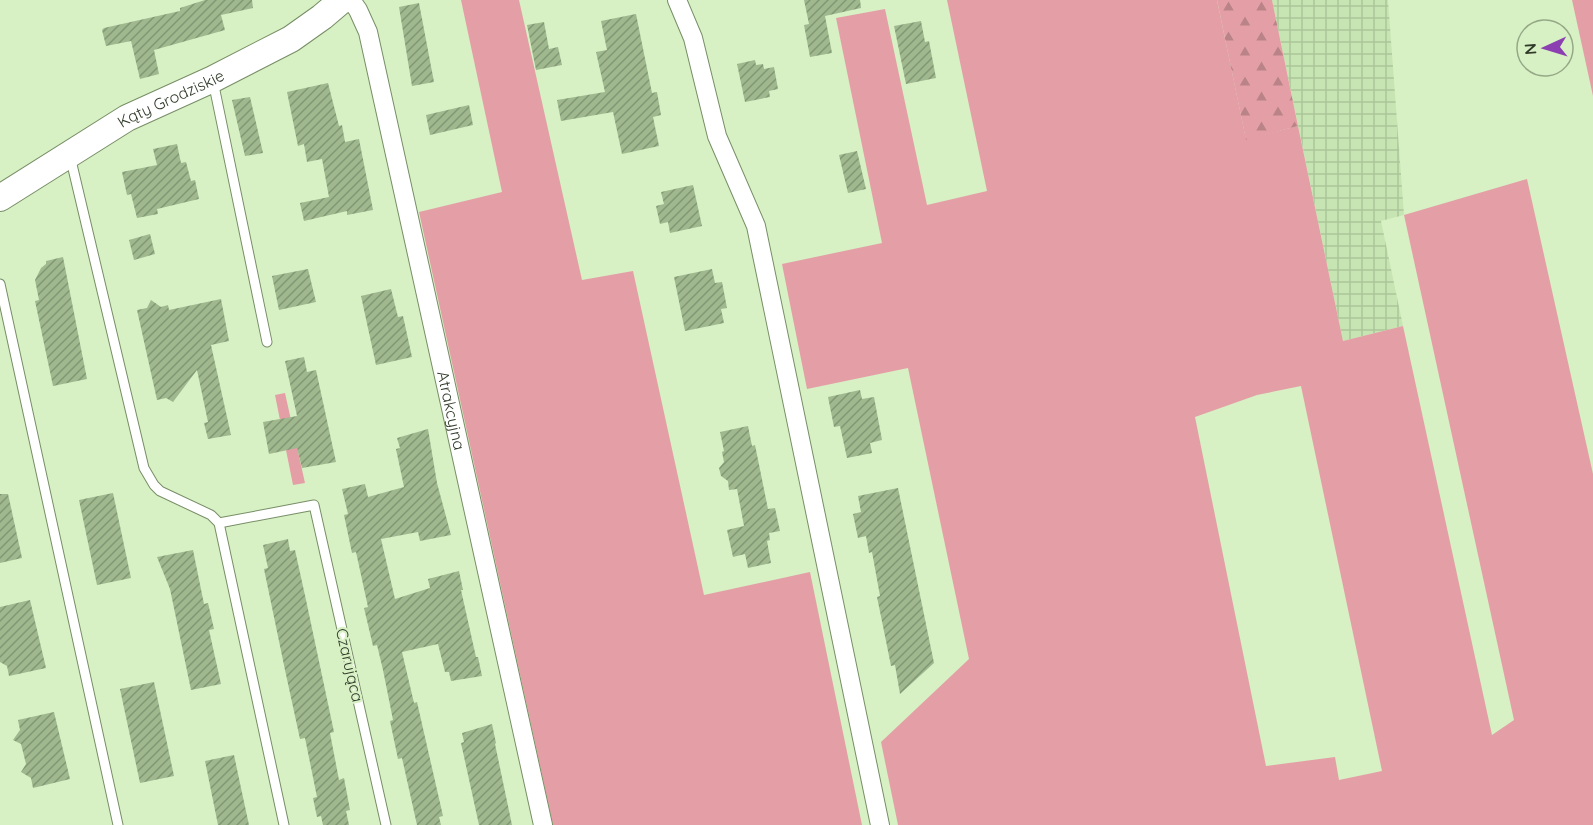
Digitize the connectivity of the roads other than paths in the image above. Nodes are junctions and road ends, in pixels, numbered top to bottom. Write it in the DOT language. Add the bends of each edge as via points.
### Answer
graph roads {
  1 [pos="342,0"];
  2 [pos="351,0"];
  3 [pos="677,0"];
  4 [pos="213,79"];
  5 [pos="70,153"];
  6 [pos="0,198"];
  7 [pos="0,285"];
  8 [pos="267,342"];
  9 [pos="219,523"];
  10 [pos="118,825"];
  11 [pos="284,825"];
  12 [pos="386,825"];
  13 [pos="543,825"];
  14 [pos="880,825"];
  1 -- 4 [label="street, Kąty Grodziskie" via="291,39"];
  2 -- 13 [label="street, Atrakcyjna" via="368,32"];
  3 -- 14 [label="street" via="693,38 717,136 756,226"];
  4 -- 5 [label="street, Kąty Grodziskie" via="127,118"];
  4 -- 8 [label="lane"];
  5 -- 6 [label="street, Kąty Grodziskie"];
  5 -- 9 [label="lane" via="144,468 160,491"];
  7 -- 10 [label="lane"];
  9 -- 11 [label="lane"];
  9 -- 12 [label="lane, Czarująca" via="314,505"];
}
